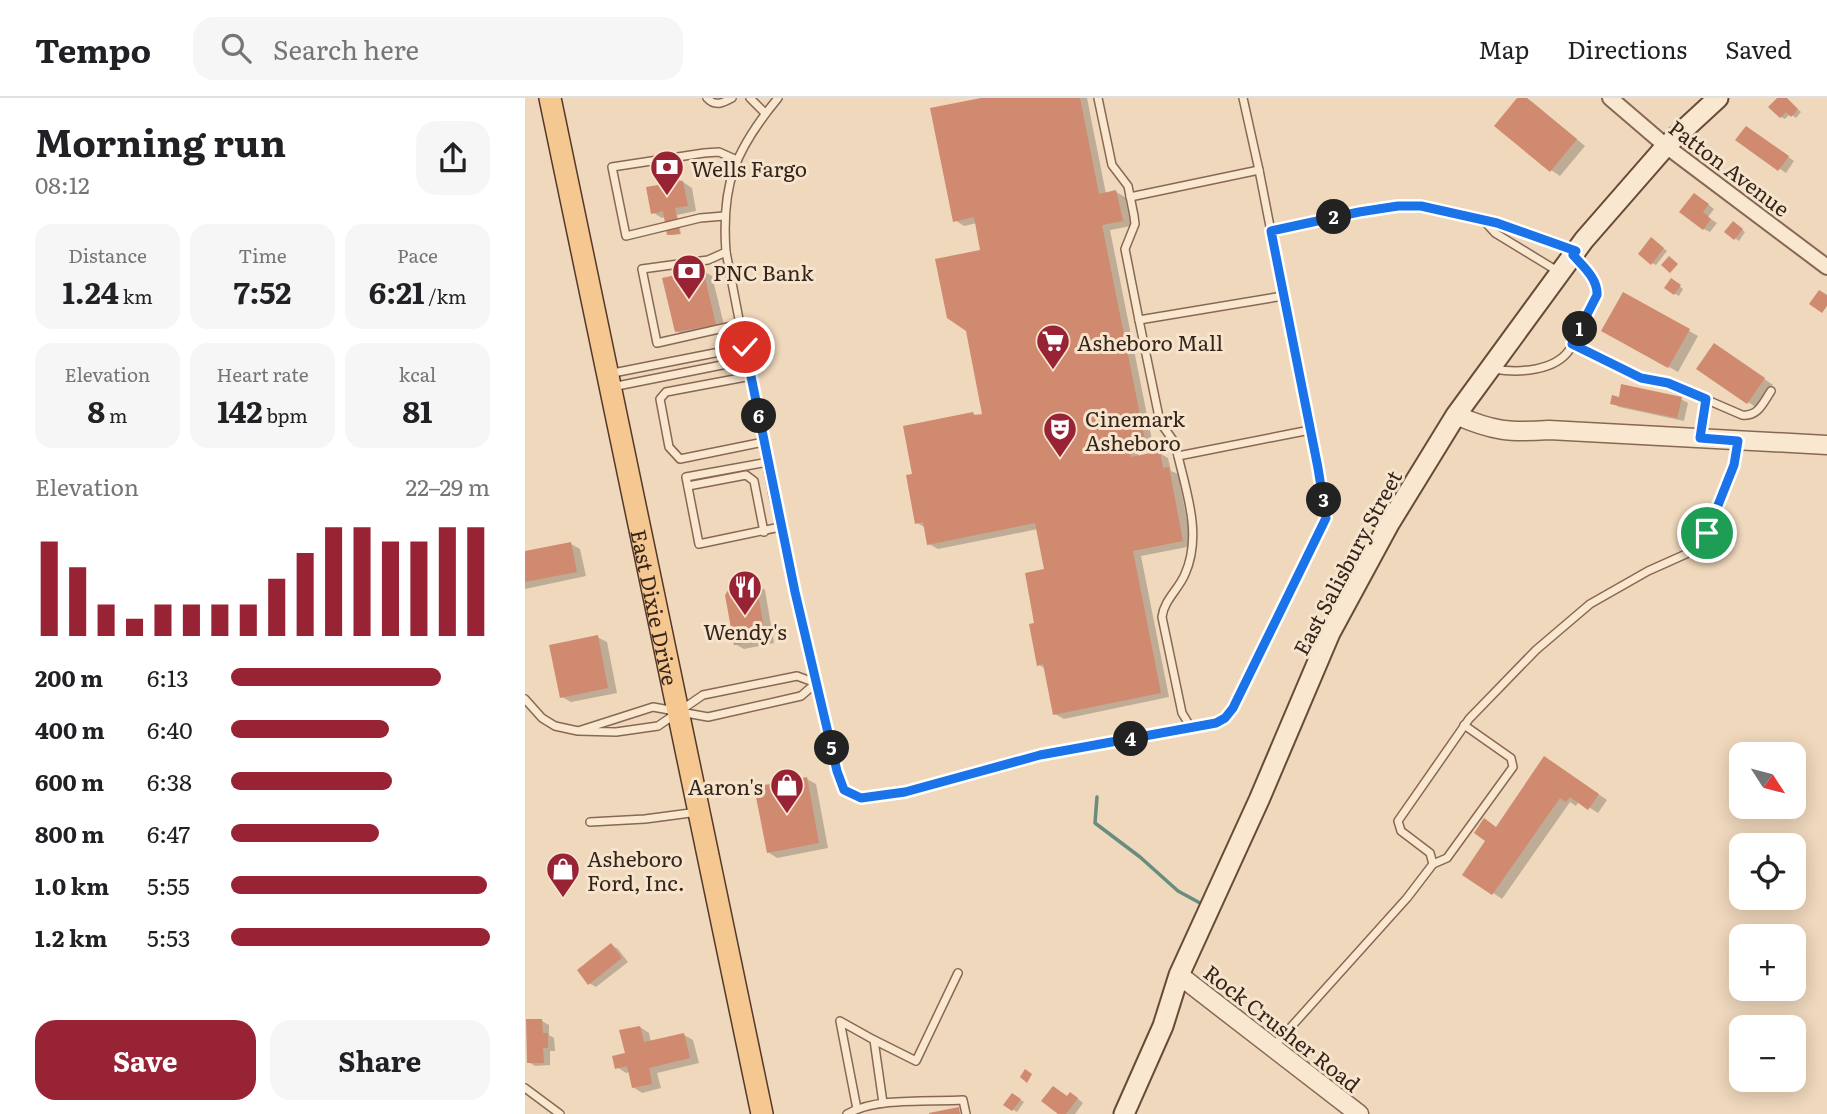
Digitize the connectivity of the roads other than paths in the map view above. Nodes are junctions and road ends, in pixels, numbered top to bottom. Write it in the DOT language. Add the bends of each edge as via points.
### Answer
graph roads {
  1 [pos="550,98"];
  2 [pos="707,98"];
  3 [pos="732,98"];
  4 [pos="750,98"];
  5 [pos="778,98"];
  6 [pos="1098,98"];
  7 [pos="1243,98"];
  8 [pos="1609,98"];
  9 [pos="1718,98"];
  10 [pos="765,113"];
  11 [pos="1666,146"];
  12 [pos="737,160"];
  13 [pos="1259,170"];
  14 [pos="1130,197"];
  15 [pos="724,216"];
  16 [pos="1485,222"];
  17 [pos="1271,231"];
  18 [pos="726,251"];
  19 [pos="1574,253"];
  20 [pos="1827,267"];
  21 [pos="1559,272"];
  22 [pos="1283,296"];
  23 [pos="1139,320"];
  24 [pos="741,324"];
  25 [pos="1572,344"];
  26 [pos="745,347"];
  27 [pos="747,360"];
  28 [pos="1488,368"];
  29 [pos="751,376"];
  30 [pos="610,380"];
  31 [pos="1771,391"];
  32 [pos="1706,399"];
  33 [pos="1456,415"];
  34 [pos="1310,430"];
  35 [pos="1700,438"];
  36 [pos="1738,441"];
  37 [pos="764,442"];
  38 [pos="1827,446"];
  39 [pos="1178,456"];
  40 [pos="768,462"];
  41 [pos="688,486"];
  42 [pos="781,527"];
  43 [pos="764,532"];
  44 [pos="816,682"];
  45 [pos="525,699"];
  46 [pos="678,711"];
  47 [pos="1464,725"];
  48 [pos="1190,726"];
  49 [pos="578,731"];
  50 [pos="699,812"];
  51 [pos="590,822"];
  52 [pos="1433,864"];
  53 [pos="958,973"];
  54 [pos="1179,975"];
  55 [pos="874,1040"];
  56 [pos="1273,1047"];
  57 [pos="525,1088"];
  58 [pos="883,1103"];
  59 [pos="857,1108"];
  60 [pos="1354,1113"];
  61 [pos="560,1114"];
  62 [pos="762,1114"];
  63 [pos="847,1114"];
  64 [pos="966,1114"];
  65 [pos="1124,1114"];
  1 -- 30 [label="main road, East Dixie Drive"];
  2 -- 3 [label="lane" via="720,104"];
  4 -- 10 [label="lane"];
  5 -- 10 [label="lane"];
  6 -- 14 [label="lane" via="1112,165 1125,179"];
  7 -- 13 [label="lane"];
  8 -- 11 [label="street, Patton Avenue"];
  9 -- 11 [label="main road, East Salisbury Street"];
  10 -- 12 [label="lane"];
  11 -- 19 [label="main road, East Salisbury Street"];
  11 -- 20 [label="street, Patton Avenue"];
  12 -- 15 [label="lane"];
  12 -- 15 [label="lane" via="719,152 612,167 626,236"];
  13 -- 14 [label="lane"];
  13 -- 17 [label="lane"];
  14 -- 23 [label="lane" via="1135,224 1125,249"];
  15 -- 18 [label="lane"];
  16 -- 17 [label="lane" via="1439,209 1398,206"];
  16 -- 19 [label="lane"];
  16 -- 21 [label="lane" via="1495,233"];
  17 -- 22 [label="lane"];
  18 -- 24 [label="lane"];
  18 -- 24 [label="lane" via="708,260 642,269 644,282 657,343"];
  19 -- 21 [label="main road, East Salisbury Street"];
  19 -- 25 [label="lane" via="1588,271 1597,295"];
  21 -- 28 [label="main road, East Salisbury Street"];
  22 -- 23 [label="lane"];
  22 -- 34 [label="lane"];
  23 -- 39 [label="lane" via="1160,422"];
  24 -- 26 [label="lane"];
  25 -- 28 [label="lane" via="1561,358 1527,371"];
  25 -- 32 [label="lane" via="1641,378 1668,383"];
  26 -- 27 [label="lane"];
  26 -- 30 [label="lane"];
  27 -- 29 [label="lane"];
  27 -- 30 [label="lane"];
  28 -- 33 [label="main road, East Salisbury Street"];
  29 -- 37 [label="lane"];
  29 -- 37 [label="lane" via="666,392 660,399 669,447 680,459"];
  30 -- 46 [label="main road, East Dixie Drive"];
  31 -- 32 [label="lane" via="1751,416"];
  32 -- 35 [label="lane"];
  33 -- 35 [label="street" via="1495,430"];
  33 -- 54 [label="main road, East Salisbury Street" via="1330,633"];
  34 -- 39 [label="lane"];
  34 -- 48 [label="lane" via="1325,506 1324,523 1233,708 1216,723"];
  35 -- 36 [label="street"];
  36 -- 38 [label="street"];
  36 -- 47 [label="lane" via="1734,465 1707,533 1686,554 1590,604 1536,650"];
  37 -- 40 [label="lane"];
  39 -- 48 [label="lane" via="1194,546 1184,578 1162,617 1182,713"];
  40 -- 41 [label="lane" via="686,477"];
  40 -- 42 [label="lane"];
  41 -- 43 [label="lane" via="746,475 754,481"];
  41 -- 43 [label="lane" via="699,544"];
  42 -- 43 [label="lane"];
  42 -- 44 [label="lane"];
  44 -- 46 [label="lane" via="797,676 703,695"];
  44 -- 46 [label="lane" via="801,696 708,717"];
  44 -- 48 [label="lane" via="844,790 861,798 905,792 1040,755"];
  45 -- 49 [label="lane" via="555,726"];
  46 -- 49 [label="lane" via="653,707"];
  46 -- 49 [label="lane" via="657,726"];
  46 -- 50 [label="main road, East Dixie Drive"];
  47 -- 52 [label="lane" via="1398,821 1401,831 1430,853"];
  47 -- 52 [label="lane" via="1510,758 1513,767 1447,858"];
  50 -- 51 [label="lane"];
  50 -- 62 [label="main road, East Dixie Drive"];
  52 -- 56 [label="lane"];
  53 -- 55 [label="lane" via="916,1061"];
  54 -- 56 [label="street, Rock Crusher Road"];
  54 -- 65 [label="main road, East Salisbury Street" via="1163,1026"];
  55 -- 58 [label="lane"];
  55 -- 59 [label="lane" via="841,1021"];
  56 -- 60 [label="street, Rock Crusher Road"];
  57 -- 61 [label="lane"];
  58 -- 59 [label="lane"];
  58 -- 64 [label="lane" via="963,1100"];
  59 -- 63 [label="lane"];
}
